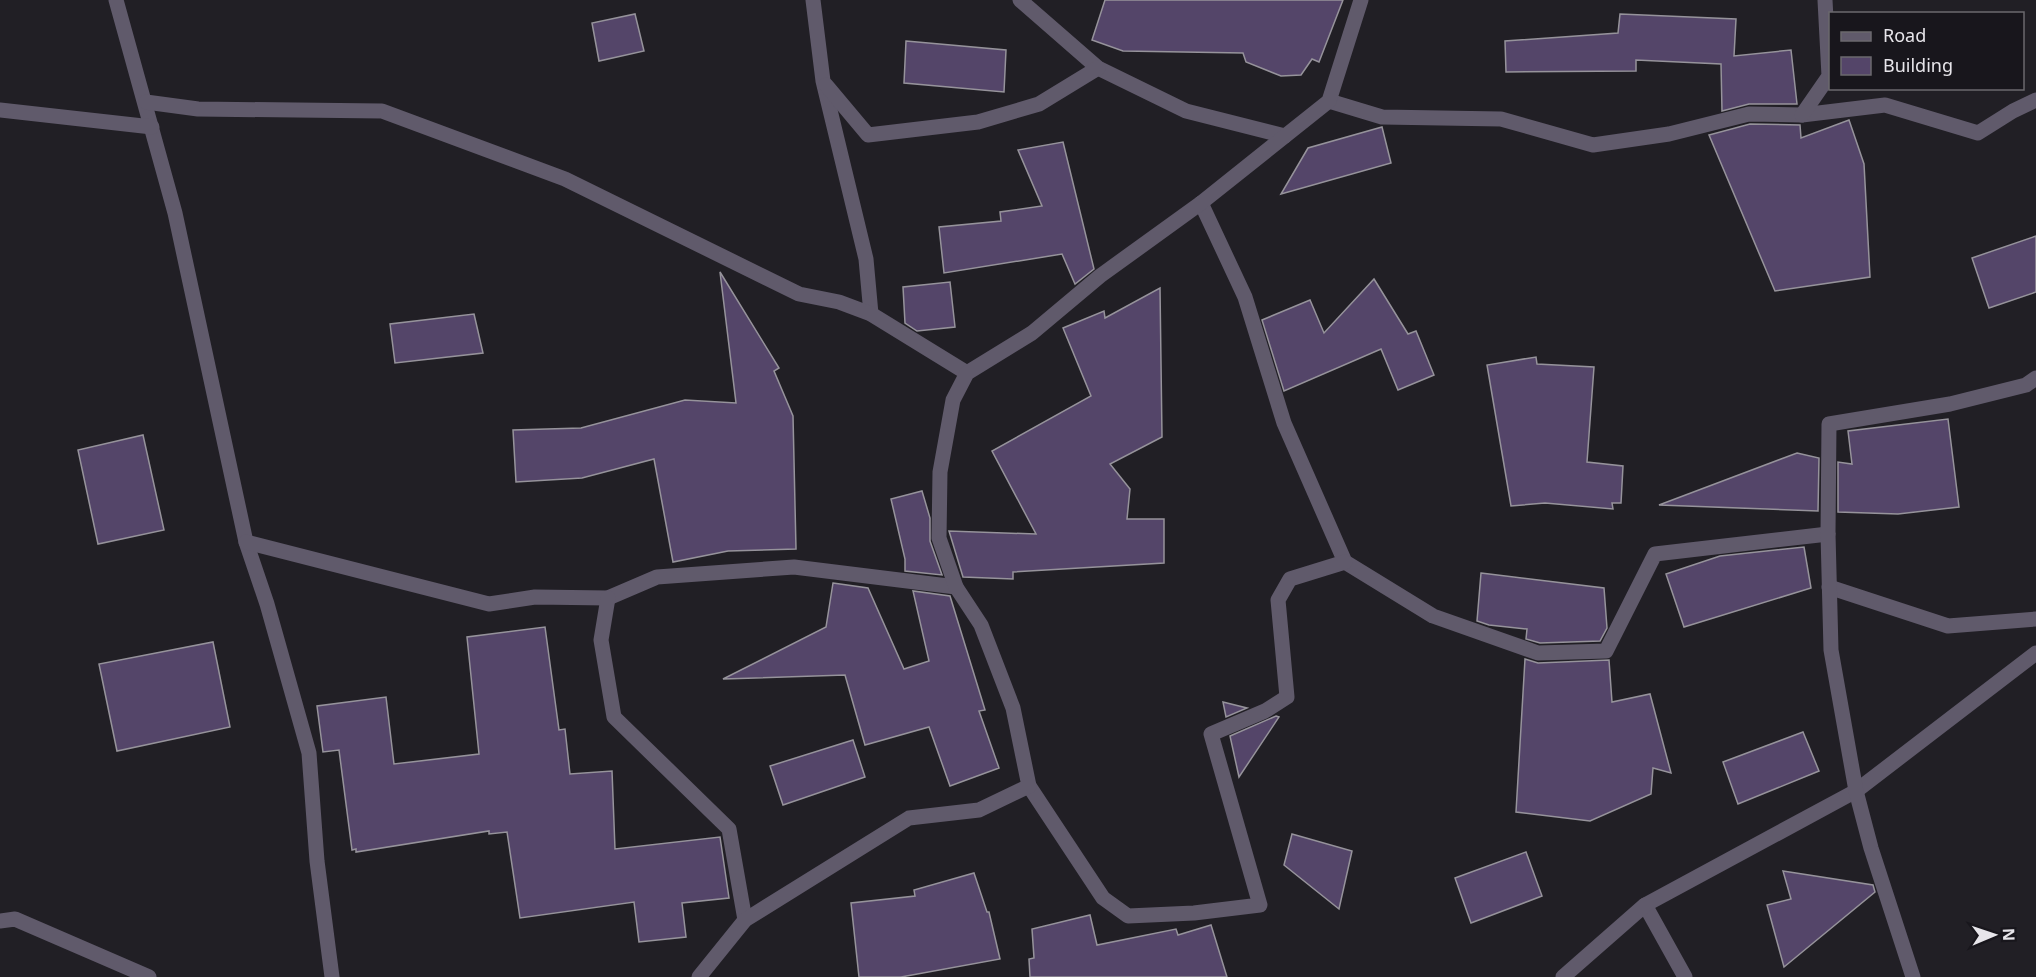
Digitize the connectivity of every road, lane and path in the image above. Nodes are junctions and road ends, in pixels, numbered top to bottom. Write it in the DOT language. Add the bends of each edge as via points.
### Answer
graph roads {
  1 [pos="116,0"];
  2 [pos="813,0"];
  3 [pos="1020,0"];
  4 [pos="1361,0"];
  5 [pos="1826,0"];
  6 [pos="1098,68"];
  7 [pos="823,81"];
  8 [pos="2036,100"];
  9 [pos="1329,101"];
  10 [pos="146,102"];
  11 [pos="0,110"];
  12 [pos="1802,115"];
  13 [pos="152,127"];
  14 [pos="1285,136"];
  15 [pos="1201,203"];
  16 [pos="872,314"];
  17 [pos="967,373"];
  18 [pos="2036,378"];
  19 [pos="1828,534"];
  20 [pos="246,542"];
  21 [pos="1345,562"];
  22 [pos="956,587"];
  23 [pos="1829,587"];
  24 [pos="609,598"];
  25 [pos="2036,619"];
  26 [pos="2036,653"];
  27 [pos="1029,786"];
  28 [pos="1856,791"];
  29 [pos="1645,905"];
  30 [pos="745,920"];
  31 [pos="0,921"];
  32 [pos="149,977"];
  33 [pos="332,977"];
  34 [pos="699,977"];
  35 [pos="1563,977"];
  36 [pos="1685,977"];
  37 [pos="1913,977"];
  1 -- 10 [label="street"];
  2 -- 7 [label="street"];
  3 -- 6 [label="street"];
  4 -- 9 [label="street"];
  5 -- 12 [label="street" via="1829,76"];
  6 -- 7 [label="street" via="1040,104 978,122 868,135"];
  6 -- 14 [label="street" via="1186,111"];
  7 -- 16 [label="street" via="866,259"];
  8 -- 12 [label="street" via="1978,134 1885,105"];
  9 -- 12 [label="street" via="1382,117 1501,119 1593,145 1669,134 1749,114"];
  9 -- 14 [label="street"];
  10 -- 13 [label="street"];
  10 -- 16 [label="street" via="198,109 382,111 565,179 799,294"];
  11 -- 13 [label="street"];
  13 -- 20 [label="street" via="175,213"];
  14 -- 15 [label="street"];
  15 -- 17 [label="street" via="1100,276 1032,333"];
  15 -- 21 [label="street" via="1245,297 1284,423"];
  16 -- 17 [label="street"];
  17 -- 22 [label="street" via="953,400 940,472 939,538"];
  18 -- 19 [label="street" via="2026,385 1950,404 1829,424"];
  19 -- 21 [label="street" via="1655,554 1606,651 1538,653 1433,616"];
  19 -- 23 [label="street"];
  20 -- 24 [label="street" via="489,604 535,597"];
  20 -- 33 [label="street" via="309,753 317,861"];
  21 -- 27 [label="street" via="1290,579 1278,600 1287,697 1211,734 1260,905 1194,914 1128,916 1103,898"];
  22 -- 24 [label="street" via="794,567 657,577"];
  22 -- 27 [label="street" via="981,625 1013,708"];
  23 -- 25 [label="street" via="1948,626"];
  23 -- 28 [label="street" via="1831,650"];
  24 -- 30 [label="street" via="601,640 614,717 729,829"];
  26 -- 28 [label="street"];
  27 -- 30 [label="street" via="979,810 909,818"];
  28 -- 29 [label="street"];
  28 -- 37 [label="street" via="1870,848"];
  29 -- 35 [label="street"];
  29 -- 36 [label="street"];
  30 -- 34 [label="street"];
  31 -- 32 [label="street" via="15,919"];
}
